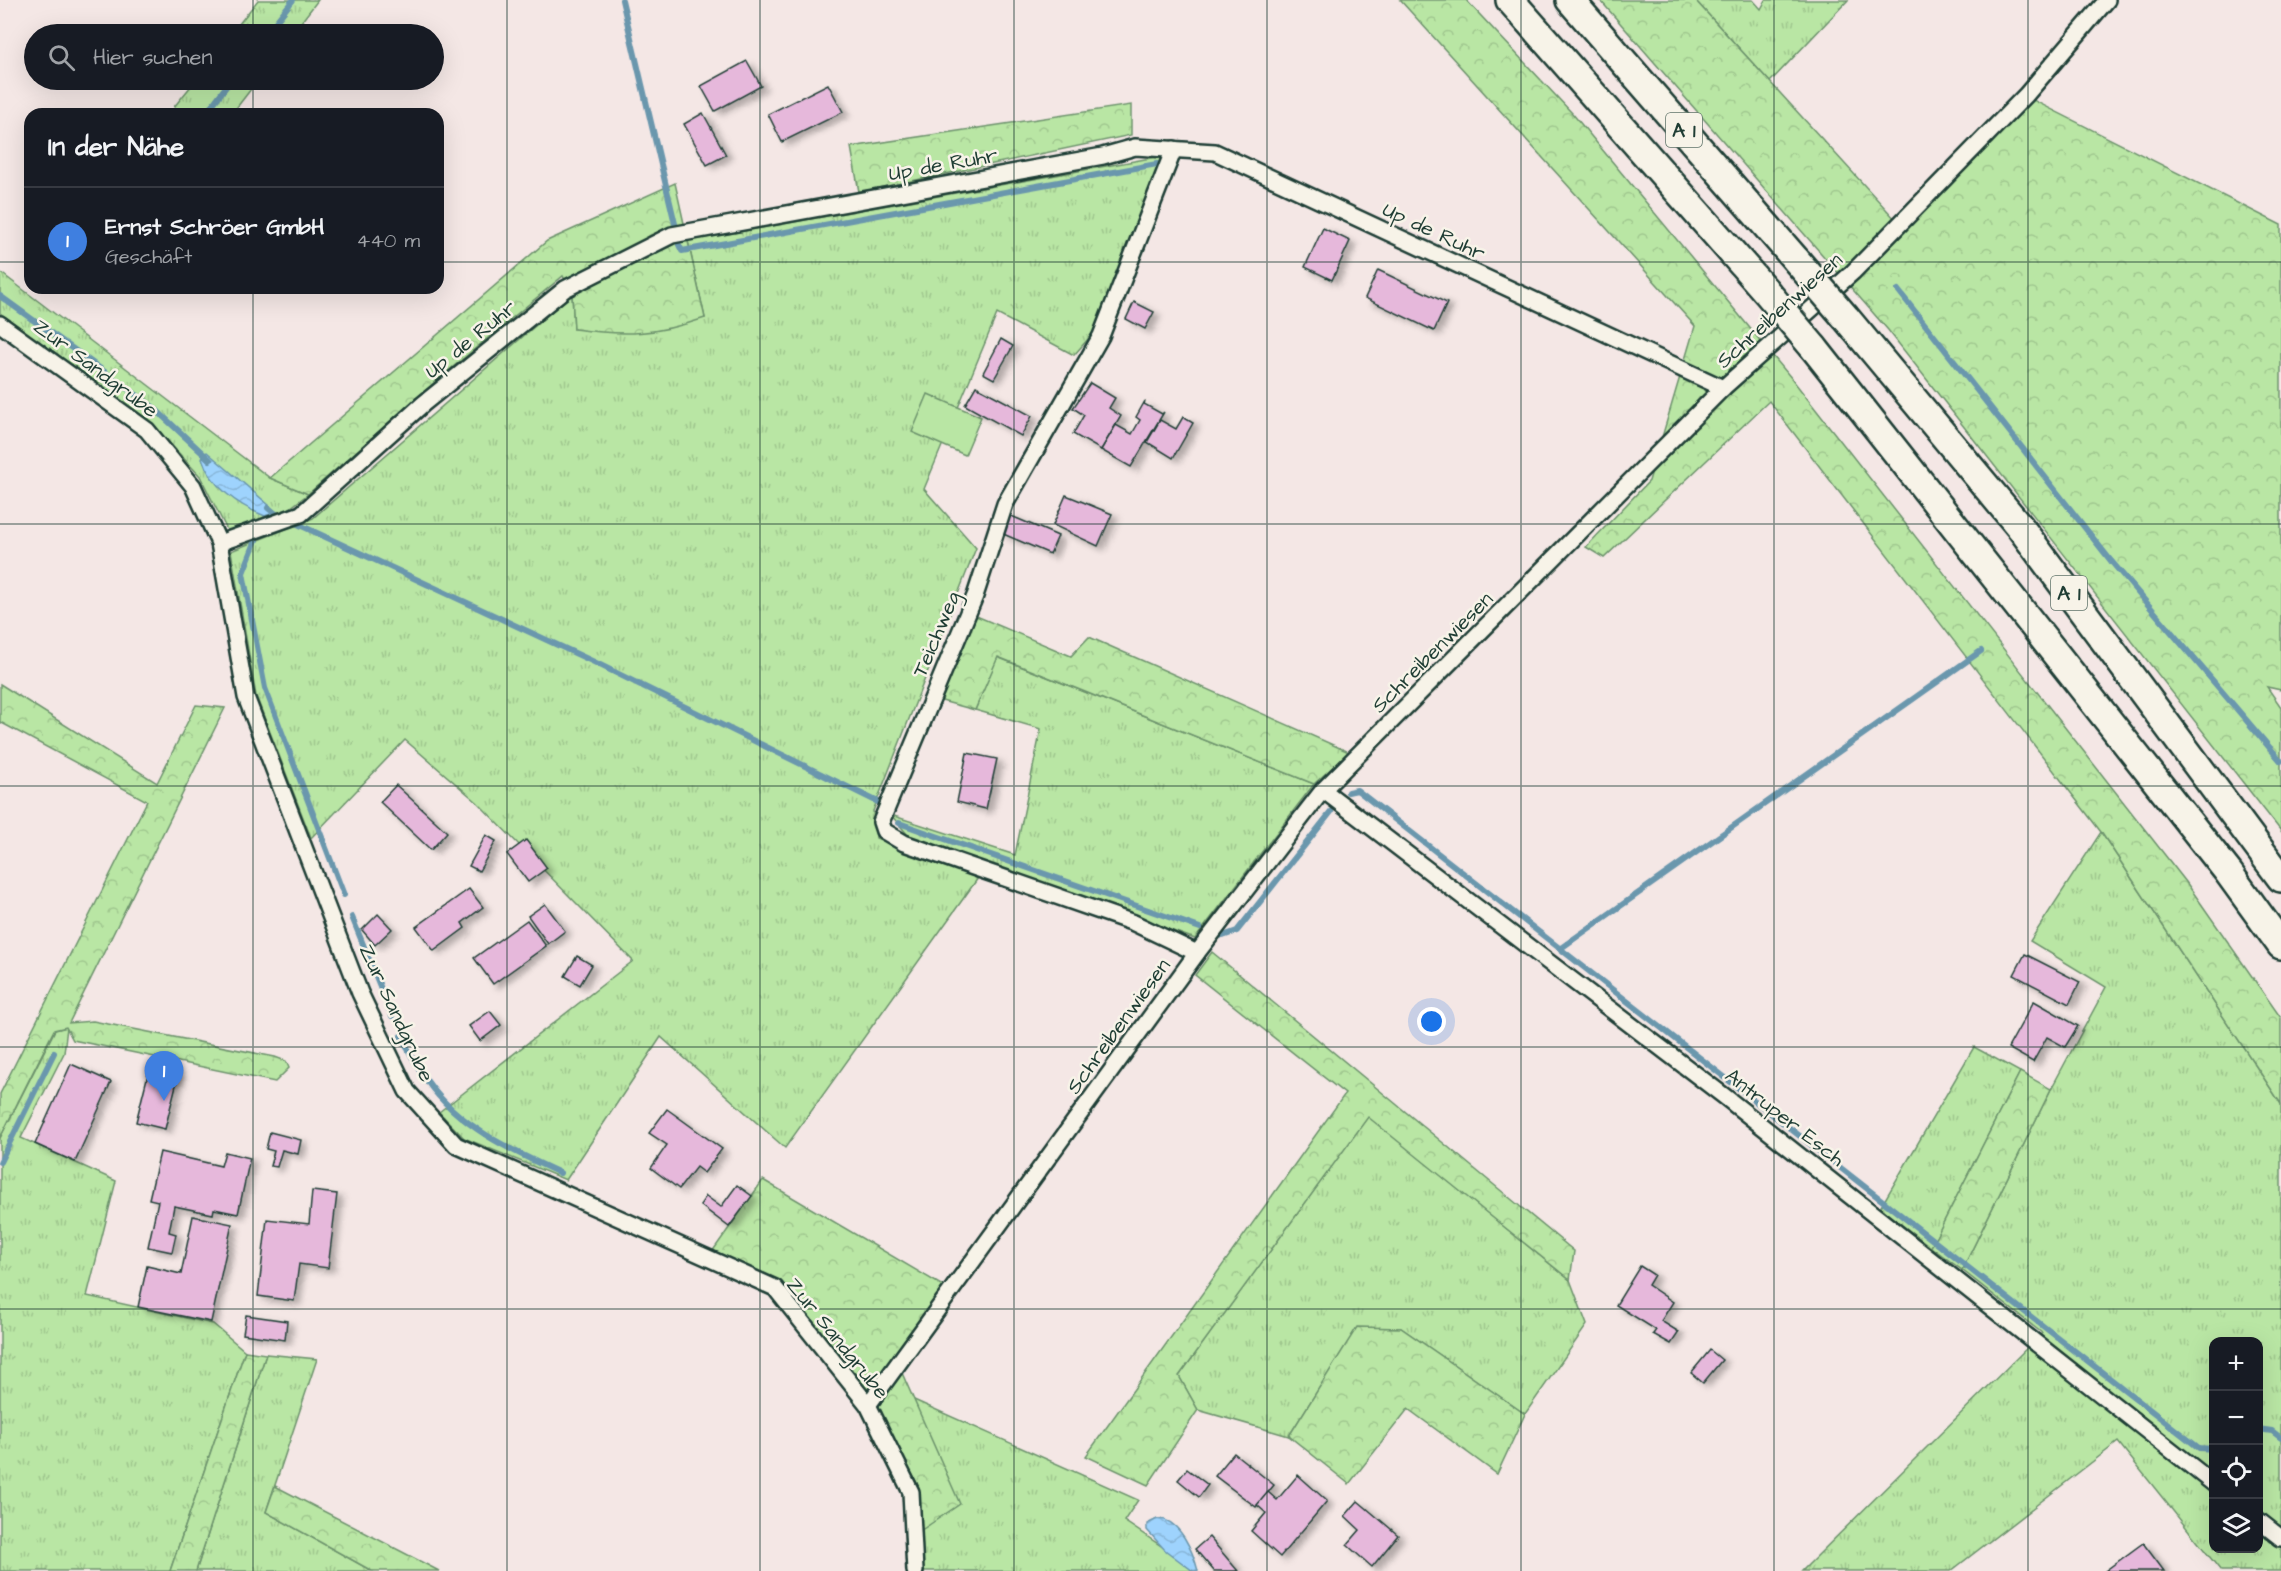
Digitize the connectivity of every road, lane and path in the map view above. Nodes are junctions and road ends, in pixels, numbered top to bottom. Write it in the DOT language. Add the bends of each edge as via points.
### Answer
graph roads {
  1 [pos="1510,0"];
  2 [pos="1570,0"];
  3 [pos="2108,0"];
  4 [pos="1174,149"];
  5 [pos="0,324"];
  6 [pos="1723,388"];
  7 [pos="219,543"];
  8 [pos="1323,790"];
  9 [pos="2281,878"];
  10 [pos="2281,945"];
  11 [pos="1197,953"];
  12 [pos="868,1405"];
  13 [pos="2209,1480"];
  14 [pos="2263,1523"];
  15 [pos="2281,1538"];
  16 [pos="915,1571"];
  1 -- 10 [label="highway, A 1, bridge" via="1814,348 2214,854"];
  2 -- 9 [label="highway, A 1, bridge" via="1846,318 2020,527"];
  3 -- 6 [label="street, Schreibenwiesen" via="2026,95 1853,272"];
  4 -- 6 [label="street, Up de Ruhr" via="1215,152"];
  4 -- 7 [label="street, Up de Ruhr" via="1135,147 672,235 565,289 423,404 301,514"];
  4 -- 11 [label="street, Teichweg" via="1101,336 1005,504 975,596 881,822 885,831 904,843 1134,923"];
  5 -- 7 [label="street, Zur Sandgrube" via="147,430 193,486"];
  6 -- 8 [label="street, Schreibenwiesen"];
  7 -- 12 [label="street, Zur Sandgrube" via="246,697 360,993 407,1091 456,1145 775,1288"];
  8 -- 11 [label="street, Schreibenwiesen"];
  8 -- 13 [label="street, Antruper Esch" via="1724,1096"];
  11 -- 12 [label="street, Schreibenwiesen"];
  12 -- 16 [label="street, Zur Sandgrube" via="911,1492"];
  14 -- 15 [label="street"];
}
